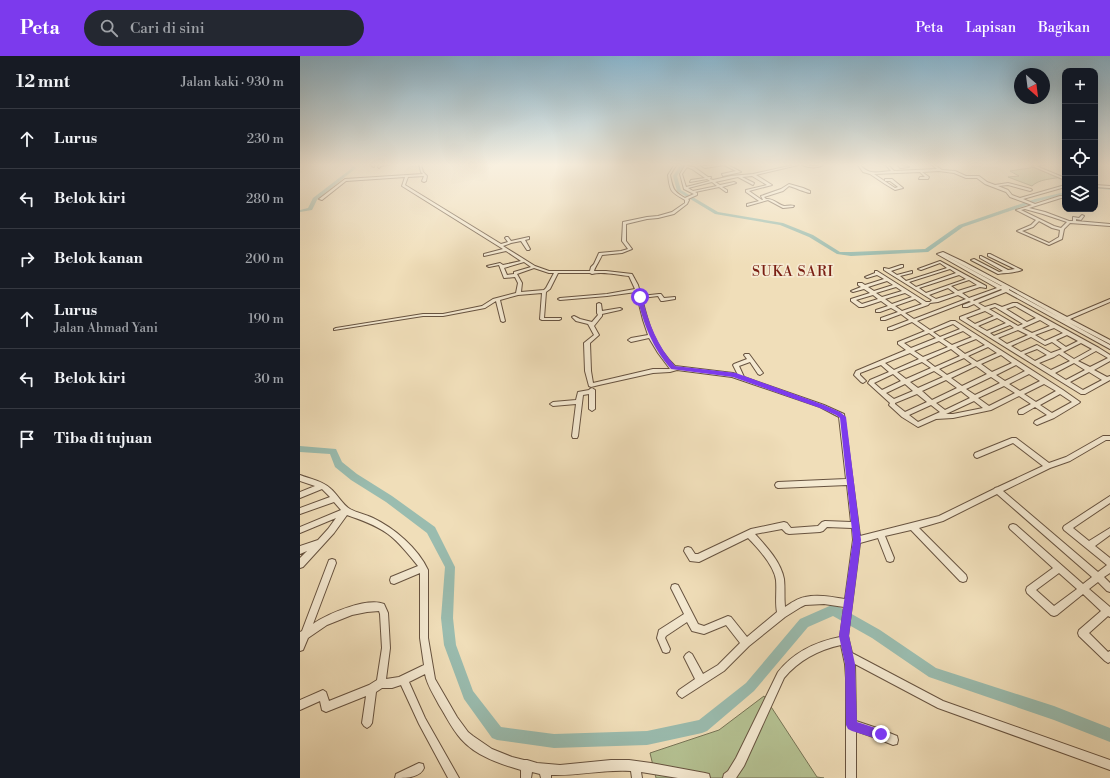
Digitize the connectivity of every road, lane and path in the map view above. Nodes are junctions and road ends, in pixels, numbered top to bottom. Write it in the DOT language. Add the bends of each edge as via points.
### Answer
graph roads {
  1 [pos="422,198"];
  2 [pos="686,198"];
  3 [pos="759,198"];
  4 [pos="1016,198"];
  5 [pos="1029,198"];
  6 [pos="1058,198"];
  7 [pos="763,200"];
  8 [pos="1023,200"];
  9 [pos="1034,204"];
  10 [pos="748,205"];
  11 [pos="792,206"];
  12 [pos="1025,208"];
  13 [pos="1082,216"];
  14 [pos="1038,220"];
  15 [pos="1069,223"];
  16 [pos="1075,223"];
  17 [pos="1110,225"];
  18 [pos="1078,228"];
  19 [pos="1062,229"];
  20 [pos="507,238"];
  21 [pos="528,238"];
  22 [pos="523,240"];
  23 [pos="510,242"];
  24 [pos="500,246"];
  25 [pos="528,249"];
  26 [pos="506,250"];
  27 [pos="485,255"];
  28 [pos="981,257"];
  29 [pos="973,260"];
  30 [pos="524,261"];
  31 [pos="963,263"];
  32 [pos="489,266"];
  33 [pos="902,266"];
  34 [pos="502,267"];
  35 [pos="534,267"];
  36 [pos="950,268"];
  37 [pos="920,269"];
  38 [pos="1006,270"];
  39 [pos="911,272"];
  40 [pos="556,273"];
  41 [pos="592,273"];
  42 [pos="959,273"];
  43 [pos="516,275"];
  44 [pos="928,275"];
  45 [pos="897,276"];
  46 [pos="867,277"];
  47 [pos="944,278"];
  48 [pos="887,279"];
  49 [pos="969,279"];
  50 [pos="938,280"];
  51 [pos="906,282"];
  52 [pos="932,283"];
  53 [pos="954,284"];
  54 [pos="896,285"];
  55 [pos="862,286"];
  56 [pos="948,286"];
  57 [pos="916,288"];
  58 [pos="1006,288"];
  59 [pos="942,289"];
  60 [pos="637,290"];
  61 [pos="853,291"];
  62 [pos="906,291"];
  63 [pos="544,292"];
  64 [pos="958,292"];
  65 [pos="873,293"];
  66 [pos="518,294"];
  67 [pos="926,294"];
  68 [pos="640,297"];
  69 [pos="651,297"];
  70 [pos="915,297"];
  71 [pos="673,298"];
  72 [pos="498,299"];
  73 [pos="560,299"];
  74 [pos="882,299"];
  75 [pos="663,300"];
  76 [pos="1110,300"];
  77 [pos="972,301"];
  78 [pos="931,302"];
  79 [pos="599,304"];
  80 [pos="892,306"];
  81 [pos="620,309"];
  82 [pos="986,309"];
  83 [pos="1002,310"];
  84 [pos="878,311"];
  85 [pos="1027,311"];
  86 [pos="902,312"];
  87 [pos="599,313"];
  88 [pos="998,316"];
  89 [pos="574,317"];
  90 [pos="1014,317"];
  91 [pos="1040,318"];
  92 [pos="559,319"];
  93 [pos="883,319"];
  94 [pos="1067,320"];
  95 [pos="503,321"];
  96 [pos="915,322"];
  97 [pos="1010,323"];
  98 [pos="1027,324"];
  99 [pos="592,325"];
  100 [pos="910,326"];
  101 [pos="974,326"];
  102 [pos="1053,326"];
  103 [pos="1018,328"];
  104 [pos="336,329"];
  105 [pos="890,329"];
  106 [pos="963,329"];
  107 [pos="929,331"];
  108 [pos="987,333"];
  109 [pos="1067,333"];
  110 [pos="1031,335"];
  111 [pos="651,336"];
  112 [pos="976,337"];
  113 [pos="994,338"];
  114 [pos="940,339"];
  115 [pos="631,340"];
  116 [pos="1052,340"];
  117 [pos="1082,341"];
  118 [pos="1110,342"];
  119 [pos="1045,343"];
  120 [pos="989,345"];
  121 [pos="1007,346"];
  122 [pos="1037,347"];
  123 [pos="1110,347"];
  124 [pos="952,348"];
  125 [pos="1066,349"];
  126 [pos="1097,349"];
  127 [pos="911,351"];
  128 [pos="1059,352"];
  129 [pos="1001,353"];
  130 [pos="1021,354"];
  131 [pos="747,355"];
  132 [pos="964,356"];
  133 [pos="1052,356"];
  134 [pos="1110,358"];
  135 [pos="750,360"];
  136 [pos="923,360"];
  137 [pos="1074,361"];
  138 [pos="882,363"];
  139 [pos="1016,363"];
  140 [pos="1036,364"];
  141 [pos="978,365"];
  142 [pos="675,368"];
  143 [pos="934,368"];
  144 [pos="1090,370"];
  145 [pos="1030,371"];
  146 [pos="893,372"];
  147 [pos="760,373"];
  148 [pos="1050,373"];
  149 [pos="991,374"];
  150 [pos="742,378"];
  151 [pos="947,378"];
  152 [pos="1108,379"];
  153 [pos="863,381"];
  154 [pos="906,381"];
  155 [pos="1046,381"];
  156 [pos="1066,382"];
  157 [pos="1004,383"];
  158 [pos="591,385"];
  159 [pos="960,388"];
  160 [pos="918,391"];
  161 [pos="1061,391"];
  162 [pos="591,392"];
  163 [pos="882,392"];
  164 [pos="1020,394"];
  165 [pos="974,399"];
  166 [pos="931,401"];
  167 [pos="580,402"];
  168 [pos="893,402"];
  169 [pos="553,404"];
  170 [pos="1035,404"];
  171 [pos="592,409"];
  172 [pos="989,409"];
  173 [pos="944,412"];
  174 [pos="1021,412"];
  175 [pos="904,415"];
  176 [pos="1052,416"];
  177 [pos="934,417"];
  178 [pos="1037,423"];
  179 [pos="575,436"];
  180 [pos="1110,438"];
  181 [pos="978,455"];
  182 [pos="1048,466"];
  183 [pos="301,479"];
  184 [pos="850,482"];
  185 [pos="323,486"];
  186 [pos="778,486"];
  187 [pos="997,490"];
  188 [pos="300,495"];
  189 [pos="335,498"];
  190 [pos="1110,499"];
  191 [pos="346,511"];
  192 [pos="300,512"];
  193 [pos="854,524"];
  194 [pos="912,526"];
  195 [pos="1013,527"];
  196 [pos="300,530"];
  197 [pos="1110,531"];
  198 [pos="749,534"];
  199 [pos="880,534"];
  200 [pos="857,540"];
  201 [pos="319,543"];
  202 [pos="1089,546"];
  203 [pos="300,550"];
  204 [pos="688,551"];
  205 [pos="890,558"];
  206 [pos="332,563"];
  207 [pos="1110,563"];
  208 [pos="300,564"];
  209 [pos="423,568"];
  210 [pos="1060,568"];
  211 [pos="1110,568"];
  212 [pos="1098,577"];
  213 [pos="963,578"];
  214 [pos="394,580"];
  215 [pos="675,588"];
  216 [pos="1110,588"];
  217 [pos="1084,589"];
  218 [pos="847,607"];
  219 [pos="1109,612"];
  220 [pos="782,614"];
  221 [pos="689,616"];
  222 [pos="302,636"];
  223 [pos="844,638"];
  224 [pos="746,644"];
  225 [pos="300,647"];
  226 [pos="666,649"];
  227 [pos="848,656"];
  228 [pos="1110,656"];
  229 [pos="689,657"];
  230 [pos="429,667"];
  231 [pos="403,680"];
  232 [pos="701,681"];
  233 [pos="381,683"];
  234 [pos="372,689"];
  235 [pos="682,693"];
  236 [pos="300,705"];
  237 [pos="367,723"];
  238 [pos="852,725"];
  239 [pos="893,740"];
  240 [pos="527,765"];
  241 [pos="1110,765"];
  242 [pos="635,766"];
  243 [pos="419,768"];
  244 [pos="546,773"];
  245 [pos="400,778"];
  246 [pos="454,778"];
  247 [pos="526,778"];
  248 [pos="637,778"];
  249 [pos="705,778"];
  250 [pos="728,778"];
  251 [pos="851,778"];
  1 -- 24 [label="street"];
  2 -- 41 [label="street" via="686,203 673,213 624,223 624,241 630,249 600,254 592,267"];
  3 -- 7 [label="street"];
  4 -- 8 [label="street"];
  5 -- 8 [label="street"];
  6 -- 9 [label="street"];
  7 -- 10 [label="street"];
  7 -- 11 [label="street" via="785,207"];
  8 -- 9 [label="street"];
  9 -- 12 [label="street"];
  12 -- 14 [label="street" via="1018,210"];
  12 -- 15 [label="street"];
  13 -- 16 [label="street" via="1080,219 1074,218"];
  14 -- 19 [label="street"];
  14 -- 19 [label="street" via="1032,226 1019,231 1049,244 1060,238"];
  15 -- 16 [label="street"];
  15 -- 18 [label="street"];
  15 -- 19 [label="street"];
  16 -- 17 [label="street"];
  20 -- 23 [label="street"];
  21 -- 22 [label="street"];
  22 -- 23 [label="street"];
  22 -- 25 [label="street"];
  23 -- 24 [label="street"];
  24 -- 26 [label="street"];
  26 -- 27 [label="street"];
  26 -- 30 [label="street"];
  28 -- 29 [label="street"];
  28 -- 38 [label="street"];
  28 -- 38 [label="street" via="991,254 1014,267"];
  29 -- 31 [label="street"];
  29 -- 38 [label="street" via="998,273"];
  30 -- 34 [label="street"];
  30 -- 35 [label="street"];
  31 -- 58 [label="street"];
  31 -- 58 [label="street" via="943,253 939,254"];
  32 -- 34 [label="street" via="500,264"];
  33 -- 45 [label="street" via="886,270"];
  34 -- 43 [label="street" via="505,277"];
  35 -- 40 [label="street"];
  35 -- 43 [label="street"];
  36 -- 37 [label="street" via="940,262"];
  36 -- 42 [label="street"];
  36 -- 44 [label="street"];
  39 -- 45 [label="street"];
  40 -- 41 [label="street"];
  40 -- 63 [label="street"];
  41 -- 60 [label="street" via="630,274"];
  42 -- 47 [label="street"];
  42 -- 49 [label="street"];
  43 -- 66 [label="street" via="520,283"];
  44 -- 50 [label="street"];
  44 -- 51 [label="street"];
  45 -- 51 [label="street"];
  46 -- 48 [label="street" via="877,273"];
  47 -- 50 [label="street"];
  47 -- 53 [label="street"];
  48 -- 54 [label="street"];
  48 -- 55 [label="street"];
  49 -- 53 [label="street"];
  49 -- 64 [label="street" via="982,286"];
  50 -- 52 [label="street"];
  51 -- 57 [label="street"];
  52 -- 57 [label="street"];
  52 -- 59 [label="street"];
  53 -- 56 [label="street"];
  54 -- 62 [label="street"];
  54 -- 65 [label="street"];
  55 -- 61 [label="street"];
  55 -- 65 [label="street"];
  56 -- 59 [label="street"];
  56 -- 64 [label="street"];
  57 -- 67 [label="street"];
  58 -- 77 [label="street"];
  58 -- 94 [label="street"];
  59 -- 67 [label="street"];
  60 -- 68 [label="street"];
  60 -- 73 [label="street"];
  62 -- 70 [label="street"];
  62 -- 74 [label="street"];
  63 -- 66 [label="street"];
  63 -- 92 [label="street" via="542,319"];
  64 -- 77 [label="street"];
  64 -- 78 [label="street"];
  65 -- 74 [label="street"];
  65 -- 74 [label="street" via="853,300 862,306"];
  66 -- 72 [label="street"];
  67 -- 78 [label="street"];
  68 -- 69 [label="street"];
  68 -- 111 [label="street"];
  69 -- 75 [label="street" via="656,301"];
  69 -- 75 [label="street" via="659,295"];
  70 -- 78 [label="street"];
  70 -- 80 [label="street"];
  71 -- 75 [label="street"];
  72 -- 95 [label="street"];
  72 -- 104 [label="street" via="483,307 443,315 423,315"];
  74 -- 80 [label="street"];
  76 -- 94 [label="street"];
  77 -- 82 [label="street"];
  77 -- 96 [label="street"];
  78 -- 86 [label="street"];
  79 -- 87 [label="street"];
  80 -- 84 [label="street"];
  80 -- 86 [label="street"];
  81 -- 87 [label="street"];
  82 -- 83 [label="street" via="994,305"];
  82 -- 88 [label="street"];
  82 -- 101 [label="street" via="962,318"];
  83 -- 85 [label="street" via="1015,304"];
  83 -- 90 [label="street"];
  85 -- 90 [label="street"];
  85 -- 91 [label="street"];
  86 -- 93 [label="street"];
  86 -- 96 [label="street"];
  87 -- 99 [label="street" via="599,318"];
  88 -- 97 [label="street"];
  88 -- 101 [label="street"];
  89 -- 99 [label="street"];
  90 -- 98 [label="street"];
  91 -- 98 [label="street"];
  91 -- 102 [label="street"];
  94 -- 118 [label="street"];
  94 -- 123 [label="street"];
  96 -- 100 [label="street"];
  96 -- 105 [label="street"];
  96 -- 107 [label="street"];
  97 -- 103 [label="street"];
  97 -- 108 [label="street"];
  98 -- 103 [label="street"];
  99 -- 158 [label="street" via="597,336 587,342"];
  101 -- 108 [label="street"];
  102 -- 109 [label="street"];
  102 -- 110 [label="street"];
  103 -- 110 [label="street"];
  103 -- 113 [label="street"];
  106 -- 107 [label="street" via="951,322"];
  106 -- 112 [label="street"];
  106 -- 114 [label="street"];
  107 -- 114 [label="street"];
  107 -- 127 [label="street" via="900,343"];
  108 -- 113 [label="street"];
  109 -- 116 [label="street"];
  109 -- 117 [label="street"];
  110 -- 119 [label="street"];
  110 -- 121 [label="street"];
  111 -- 115 [label="street"];
  111 -- 142 [label="street" via="662,355"];
  112 -- 120 [label="street"];
  112 -- 124 [label="street"];
  113 -- 121 [label="street"];
  114 -- 124 [label="street"];
  114 -- 127 [label="street"];
  116 -- 119 [label="street"];
  116 -- 125 [label="street"];
  117 -- 125 [label="street"];
  117 -- 126 [label="street"];
  119 -- 122 [label="street"];
  120 -- 129 [label="street"];
  120 -- 132 [label="street"];
  121 -- 130 [label="street"];
  122 -- 130 [label="street"];
  122 -- 133 [label="street"];
  124 -- 132 [label="street"];
  124 -- 136 [label="street"];
  125 -- 128 [label="street"];
  126 -- 134 [label="street"];
  126 -- 137 [label="street"];
  127 -- 136 [label="street"];
  127 -- 138 [label="street"];
  128 -- 133 [label="street"];
  128 -- 137 [label="street"];
  129 -- 139 [label="street"];
  129 -- 141 [label="street"];
  130 -- 140 [label="street"];
  131 -- 135 [label="street"];
  132 -- 141 [label="street"];
  132 -- 143 [label="street"];
  133 -- 140 [label="street"];
  134 -- 144 [label="street"];
  135 -- 147 [label="street"];
  135 -- 150 [label="street" via="736,365"];
  136 -- 143 [label="street"];
  136 -- 146 [label="street"];
  137 -- 144 [label="street"];
  137 -- 148 [label="street"];
  138 -- 146 [label="street"];
  138 -- 153 [label="street" via="858,372 857,375"];
  139 -- 145 [label="street"];
  139 -- 149 [label="street"];
  140 -- 148 [label="street"];
  141 -- 149 [label="street"];
  141 -- 151 [label="street"];
  142 -- 150 [label="street" via="728,373"];
  142 -- 158 [label="street"];
  143 -- 151 [label="street"];
  143 -- 154 [label="street"];
  144 -- 152 [label="street"];
  144 -- 156 [label="street"];
  145 -- 155 [label="street"];
  145 -- 157 [label="street"];
  146 -- 154 [label="street"];
  146 -- 163 [label="street" via="871,382"];
  148 -- 156 [label="street"];
  149 -- 157 [label="street"];
  149 -- 159 [label="street"];
  150 -- 184 [label="street" via="822,406 842,416"];
  151 -- 159 [label="street"];
  151 -- 160 [label="street"];
  152 -- 156 [label="street" via="1083,393"];
  154 -- 160 [label="street"];
  154 -- 163 [label="street"];
  155 -- 161 [label="street"];
  155 -- 164 [label="street"];
  157 -- 164 [label="street"];
  157 -- 165 [label="street"];
  158 -- 162 [label="street"];
  159 -- 165 [label="street"];
  159 -- 166 [label="street"];
  160 -- 166 [label="street"];
  160 -- 168 [label="street"];
  161 -- 170 [label="street"];
  161 -- 176 [label="street" via="1077,402"];
  162 -- 167 [label="street" via="580,393"];
  162 -- 171 [label="street"];
  163 -- 168 [label="street"];
  164 -- 170 [label="street"];
  164 -- 172 [label="street"];
  165 -- 172 [label="street"];
  165 -- 173 [label="street"];
  166 -- 173 [label="street"];
  166 -- 175 [label="street"];
  167 -- 169 [label="street"];
  167 -- 179 [label="street"];
  168 -- 175 [label="street" via="892,405"];
  170 -- 174 [label="street"];
  170 -- 176 [label="street"];
  172 -- 177 [label="street"];
  173 -- 177 [label="street"];
  175 -- 177 [label="street" via="918,425"];
  176 -- 178 [label="street"];
  180 -- 182 [label="street" via="1105,438 1068,459"];
  181 -- 182 [label="street" via="1015,440"];
  182 -- 187 [label="street"];
  183 -- 185 [label="street"];
  184 -- 186 [label="street"];
  184 -- 193 [label="street"];
  185 -- 188 [label="street"];
  185 -- 189 [label="street"];
  187 -- 194 [label="street" via="940,519"];
  187 -- 212 [label="street"];
  189 -- 191 [label="street"];
  189 -- 192 [label="street"];
  190 -- 202 [label="street" via="1067,528"];
  191 -- 196 [label="street"];
  191 -- 201 [label="street"];
  191 -- 209 [label="street" via="390,530 411,551"];
  193 -- 198 [label="street" via="825,524 820,529 789,531 784,525 759,529"];
  193 -- 200 [label="street"];
  194 -- 199 [label="street"];
  194 -- 213 [label="street"];
  195 -- 210 [label="street"];
  197 -- 202 [label="street"];
  198 -- 204 [label="street" via="699,558 693,558"];
  198 -- 220 [label="street" via="778,572"];
  199 -- 200 [label="street"];
  199 -- 205 [label="street"];
  200 -- 218 [label="street"];
  201 -- 203 [label="street"];
  201 -- 208 [label="street"];
  202 -- 207 [label="street"];
  206 -- 222 [label="street"];
  209 -- 214 [label="street"];
  209 -- 230 [label="street" via="424,638"];
  210 -- 217 [label="street"];
  210 -- 217 [label="street" via="1030,590 1054,612"];
  211 -- 212 [label="street"];
  212 -- 216 [label="street"];
  212 -- 217 [label="street"];
  215 -- 221 [label="street"];
  217 -- 219 [label="street"];
  218 -- 220 [label="street" via="830,600 805,601"];
  218 -- 223 [label="street"];
  219 -- 228 [label="street" via="1082,633 1108,658"];
  220 -- 224 [label="street"];
  221 -- 224 [label="street" via="693,626 699,630 728,620"];
  221 -- 226 [label="street" via="662,633 661,638"];
  222 -- 225 [label="street"];
  222 -- 233 [label="street" via="335,617 381,607 384,613 386,648"];
  223 -- 227 [label="street"];
  223 -- 250 [label="street" via="814,649 788,666 781,675 746,752"];
  224 -- 232 [label="street" via="721,668"];
  227 -- 238 [label="street"];
  227 -- 241 [label="street" via="941,705"];
  229 -- 232 [label="street"];
  230 -- 231 [label="street"];
  230 -- 240 [label="street" via="432,681 467,739 486,753"];
  231 -- 233 [label="street"];
  231 -- 246 [label="street" via="422,721"];
  232 -- 235 [label="street"];
  233 -- 234 [label="street"];
  234 -- 236 [label="street" via="326,708 322,695"];
  234 -- 237 [label="street"];
  238 -- 239 [label="street"];
  238 -- 251 [label="street"];
  240 -- 244 [label="street"];
  240 -- 247 [label="street"];
  242 -- 244 [label="street" via="617,765"];
  242 -- 248 [label="street"];
  242 -- 249 [label="street"];
  243 -- 245 [label="street"];
}
